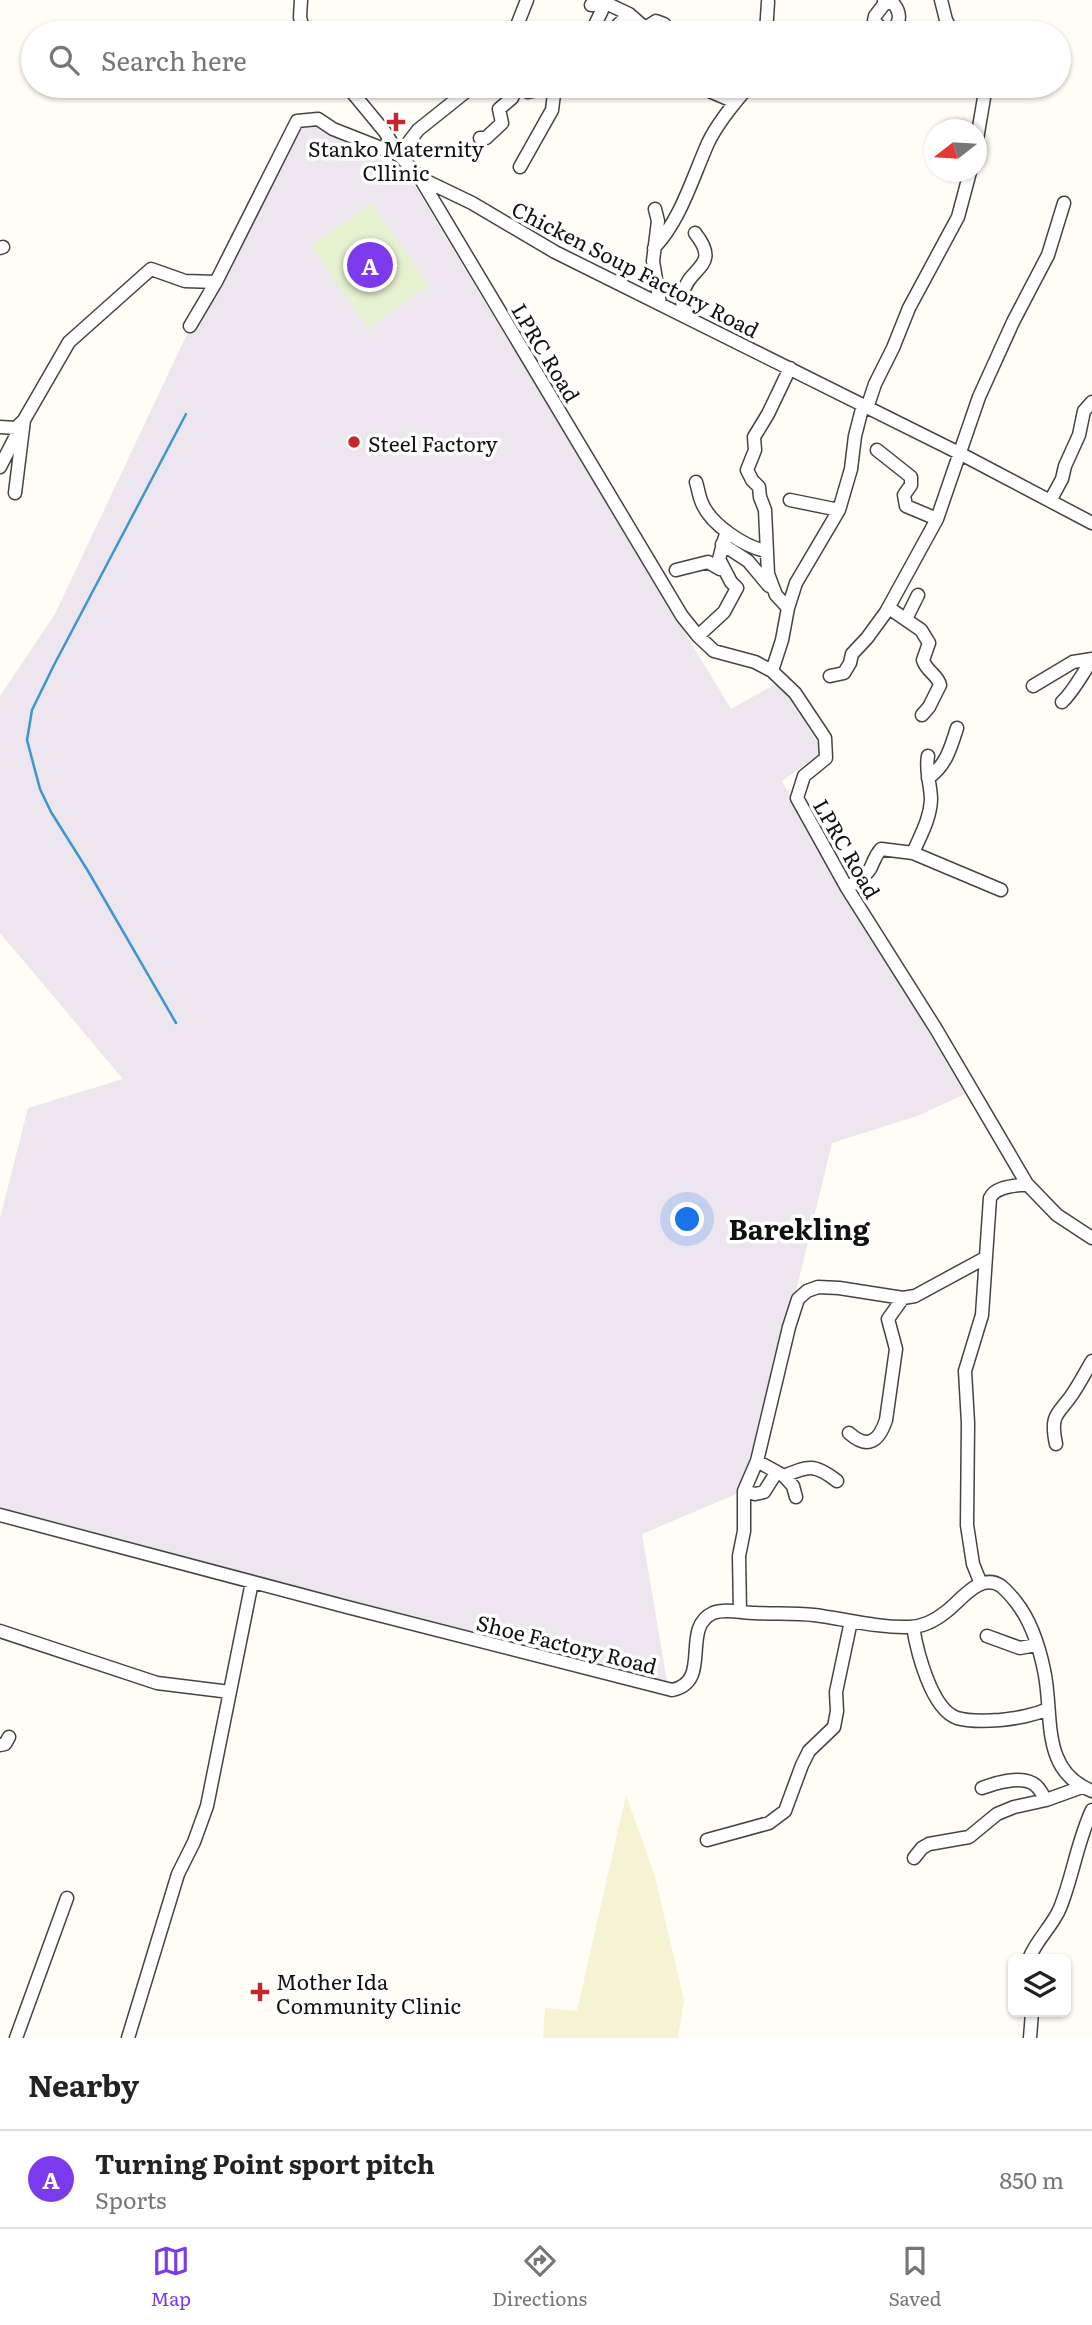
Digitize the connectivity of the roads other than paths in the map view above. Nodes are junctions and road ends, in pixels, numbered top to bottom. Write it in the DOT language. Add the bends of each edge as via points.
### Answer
graph roads {
  1 [pos="302,0"];
  2 [pos="527,0"];
  3 [pos="941,0"];
  4 [pos="768,2"];
  5 [pos="884,2"];
  6 [pos="607,3"];
  7 [pos="591,5"];
  8 [pos="629,14"];
  9 [pos="301,21"];
  10 [pos="519,21"];
  11 [pos="598,21"];
  12 [pos="623,21"];
  13 [pos="638,21"];
  14 [pos="767,21"];
  15 [pos="874,21"];
  16 [pos="900,21"];
  17 [pos="947,21"];
  18 [pos="357,98"];
  19 [pos="458,98"];
  20 [pos="512,98"];
  21 [pos="554,98"];
  22 [pos="726,98"];
  23 [pos="738,98"];
  24 [pos="984,98"];
  25 [pos="735,102"];
  26 [pos="980,119"];
  27 [pos="480,138"];
  28 [pos="399,155"];
  29 [pos="520,167"];
  30 [pos="420,178"];
  31 [pos="967,182"];
  32 [pos="1064,204"];
  33 [pos="655,209"];
  34 [pos="695,233"];
  35 [pos="654,248"];
  36 [pos="216,282"];
  37 [pos="660,304"];
  38 [pos="684,316"];
  39 [pos="190,326"];
  40 [pos="790,368"];
  41 [pos="1092,402"];
  42 [pos="865,407"];
  43 [pos="24,421"];
  44 [pos="0,427"];
  45 [pos="877,450"];
  46 [pos="961,454"];
  47 [pos="0,467"];
  48 [pos="696,482"];
  49 [pos="15,493"];
  50 [pos="790,500"];
  51 [pos="1051,501"];
  52 [pos="839,510"];
  53 [pos="937,519"];
  54 [pos="1092,523"];
  55 [pos="724,539"];
  56 [pos="766,551"];
  57 [pos="723,568"];
  58 [pos="676,570"];
  59 [pos="918,595"];
  60 [pos="786,606"];
  61 [pos="889,608"];
  62 [pos="906,619"];
  63 [pos="698,636"];
  64 [pos="1092,659"];
  65 [pos="772,671"];
  66 [pos="830,676"];
  67 [pos="1033,686"];
  68 [pos="1062,702"];
  69 [pos="922,715"];
  70 [pos="957,728"];
  71 [pos="928,756"];
  72 [pos="928,778"];
  73 [pos="912,853"];
  74 [pos="847,888"];
  75 [pos="1001,890"];
  76 [pos="1027,1184"];
  77 [pos="1092,1238"];
  78 [pos="985,1258"];
  79 [pos="903,1298"];
  80 [pos="1091,1366"];
  81 [pos="849,1433"];
  82 [pos="1056,1444"];
  83 [pos="757,1461"];
  84 [pos="780,1474"];
  85 [pos="836,1481"];
  86 [pos="744,1491"];
  87 [pos="796,1497"];
  88 [pos="1,1519"];
  89 [pos="252,1582"];
  90 [pos="981,1584"];
  91 [pos="740,1612"];
  92 [pos="851,1621"];
  93 [pos="913,1627"];
  94 [pos="0,1631"];
  95 [pos="987,1636"];
  96 [pos="1036,1645"];
  97 [pos="230,1692"];
  98 [pos="1048,1709"];
  99 [pos="982,1788"];
  100 [pos="1087,1789"];
  101 [pos="1046,1800"];
  102 [pos="1092,1810"];
  103 [pos="708,1840"];
  104 [pos="914,1858"];
  105 [pos="67,1898"];
  106 [pos="1031,1954"];
  107 [pos="1032,2017"];
  108 [pos="16,2038"];
  109 [pos="128,2038"];
  110 [pos="1030,2038"];
  1 -- 9 [label="street"];
  2 -- 10 [label="street"];
  3 -- 17 [label="street"];
  4 -- 14 [label="street"];
  5 -- 15 [label="street"];
  5 -- 16 [label="street" via="893,4"];
  6 -- 7 [label="street"];
  6 -- 8 [label="street"];
  6 -- 11 [label="street"];
  8 -- 12 [label="street"];
  8 -- 13 [label="street"];
  18 -- 28 [label="street"];
  19 -- 28 [label="street" via="418,130"];
  20 -- 27 [label="street" via="499,109 499,128"];
  21 -- 29 [label="street" via="552,110"];
  22 -- 25 [label="street"];
  23 -- 25 [label="street"];
  24 -- 26 [label="street"];
  25 -- 35 [label="street" via="710,140 675,220"];
  28 -- 30 [label="street, Chicken Soup Factory Road"];
  28 -- 36 [label="street, Chicken Soup Factory Road" via="318,120 297,121"];
  30 -- 37 [label="street, Chicken Soup Factory Road"];
  30 -- 63 [label="street, LPRC Road"];
  31 -- 42 [label="street" via="958,217 909,308"];
  32 -- 46 [label="street" via="1048,255 975,408"];
  33 -- 35 [label="street"];
  34 -- 38 [label="street" via="705,250 705,262 683,293"];
  35 -- 37 [label="street"];
  36 -- 39 [label="street, Chicken Soup Factory Road"];
  36 -- 43 [label="street" via="185,281 151,269 69,342"];
  37 -- 38 [label="street, Chicken Soup Factory Road"];
  38 -- 40 [label="street, Chicken Soup Factory Road"];
  40 -- 42 [label="street, Chicken Soup Factory Road"];
  40 -- 56 [label="street" via="754,437 755,450 747,470 759,487 765,510"];
  41 -- 51 [label="street" via="1084,411 1079,435"];
  42 -- 46 [label="street, Chicken Soup Factory Road"];
  42 -- 52 [label="street"];
  43 -- 44 [label="street" via="16,428"];
  43 -- 47 [label="street"];
  43 -- 49 [label="street"];
  45 -- 53 [label="street" via="911,477 904,495 906,506"];
  46 -- 51 [label="street, Chicken Soup Factory Road"];
  46 -- 53 [label="street"];
  48 -- 55 [label="street" via="702,504"];
  50 -- 52 [label="street"];
  51 -- 54 [label="street, Chicken Soup Factory Road"];
  52 -- 60 [label="street"];
  53 -- 61 [label="street"];
  55 -- 56 [label="street"];
  55 -- 57 [label="street" via="719,559"];
  55 -- 60 [label="street"];
  56 -- 60 [label="street" via="768,574"];
  57 -- 58 [label="street" via="708,562"];
  57 -- 63 [label="street" via="737,588 724,612"];
  59 -- 62 [label="street"];
  60 -- 65 [label="street"];
  61 -- 62 [label="street"];
  61 -- 66 [label="street" via="852,654 844,673"];
  62 -- 69 [label="street" via="927,638 923,660 940,682"];
  63 -- 65 [label="street, LPRC Road" via="714,651"];
  64 -- 67 [label="street" via="1073,662"];
  64 -- 68 [label="street"];
  65 -- 74 [label="street, LPRC Road" via="795,693 824,738 826,758 804,776 797,798"];
  70 -- 72 [label="street" via="946,760"];
  71 -- 72 [label="street"];
  72 -- 73 [label="street" via="928,820"];
  73 -- 74 [label="street" via="881,849 871,868"];
  73 -- 75 [label="street"];
  74 -- 76 [label="street, LPRC Road"];
  76 -- 77 [label="street, LPRC Road" via="1057,1215"];
  76 -- 78 [label="street" via="991,1194"];
  78 -- 79 [label="street"];
  78 -- 90 [label="street" via="982,1315 965,1371 967,1525"];
  79 -- 81 [label="street" via="888,1319 895,1349 883,1430 864,1442"];
  79 -- 83 [label="street" via="818,1287 798,1299"];
  80 -- 82 [label="street" via="1057,1412"];
  83 -- 84 [label="street"];
  83 -- 86 [label="street"];
  84 -- 85 [label="street" via="809,1466"];
  84 -- 86 [label="street" via="764,1492"];
  84 -- 87 [label="street" via="793,1486"];
  86 -- 91 [label="street"];
  88 -- 89 [label="street, Shoe Factory Road"];
  89 -- 91 [label="street, Shoe Factory Road" via="672,1690 691,1680 697,1637 705,1618 719,1611"];
  89 -- 97 [label="street"];
  90 -- 93 [label="street" via="928,1623"];
  90 -- 96 [label="street" via="1001,1586 1031,1624"];
  91 -- 92 [label="street, Shoe Factory Road"];
  92 -- 93 [label="street, Shoe Factory Road"];
  92 -- 103 [label="street" via="836,1692 834,1727 810,1751 785,1811 769,1823"];
  93 -- 98 [label="street" via="921,1665 939,1701 955,1717 996,1720"];
  94 -- 97 [label="street" via="157,1683"];
  95 -- 96 [label="street" via="1020,1647"];
  96 -- 98 [label="street"];
  97 -- 109 [label="street" via="207,1806 178,1874"];
  98 -- 100 [label="street" via="1058,1761 1068,1776"];
  99 -- 101 [label="street" via="1028,1781"];
  100 -- 101 [label="street"];
  101 -- 104 [label="street" via="997,1814 970,1837 929,1844"];
  102 -- 106 [label="street" via="1060,1907"];
  105 -- 108 [label="street"];
  107 -- 110 [label="street"];
}
